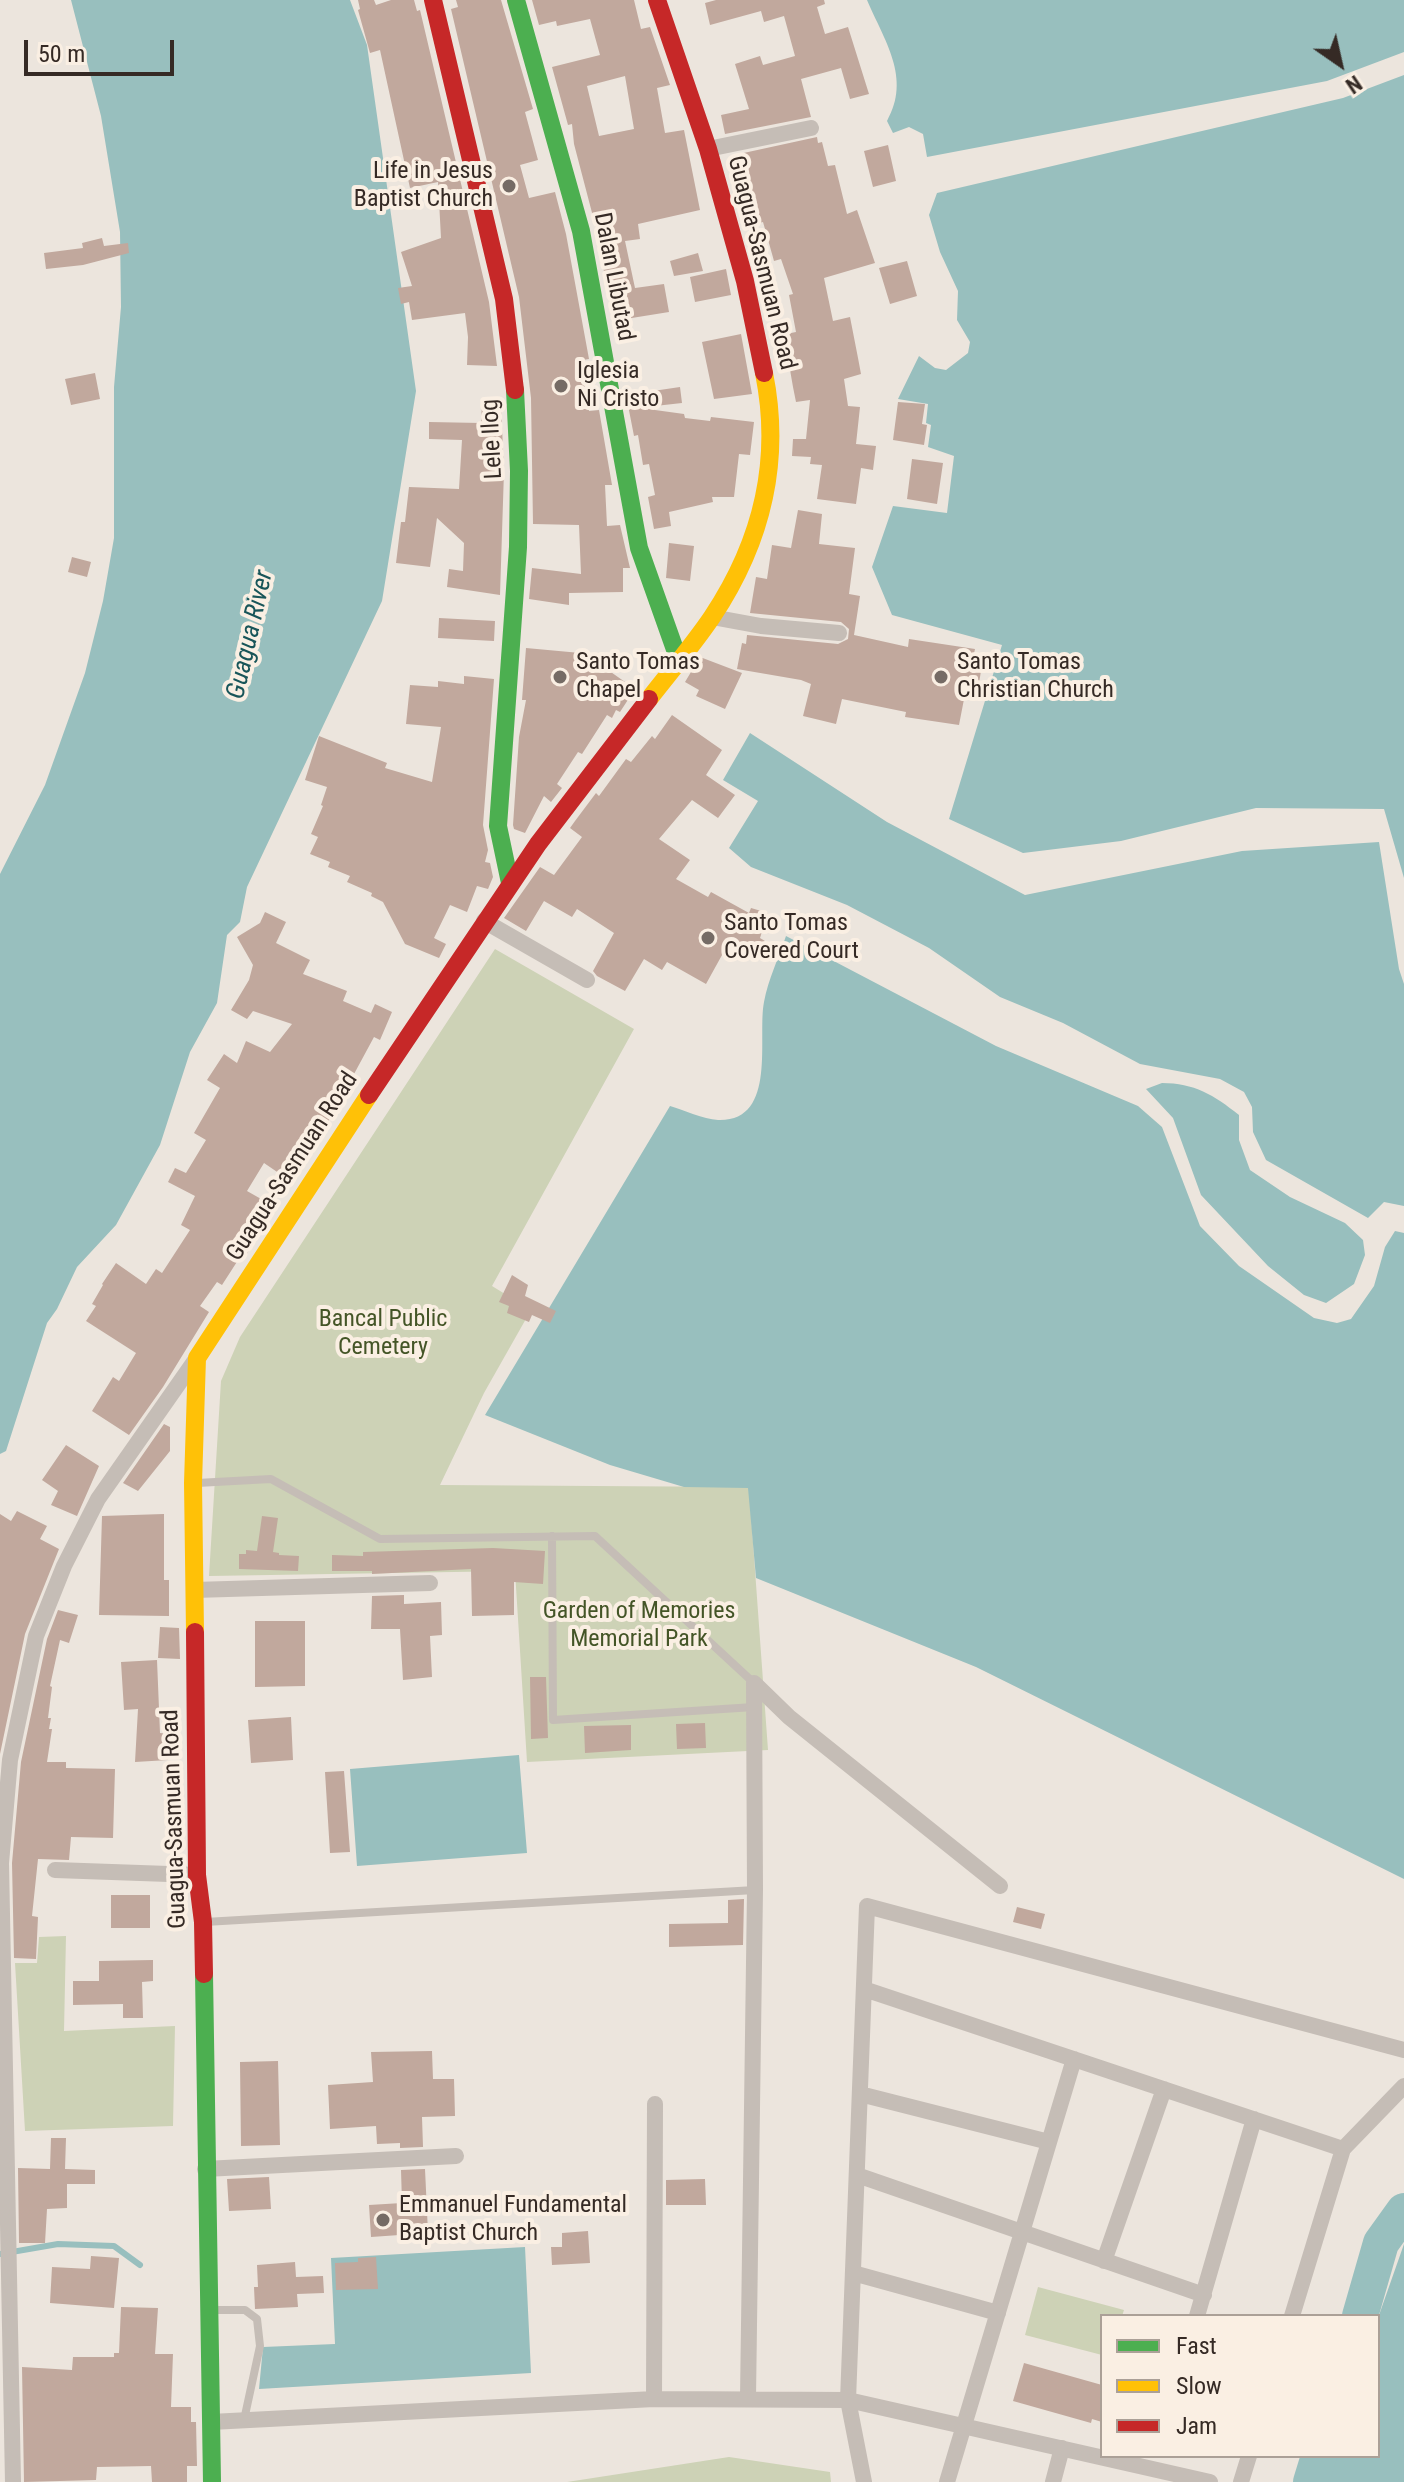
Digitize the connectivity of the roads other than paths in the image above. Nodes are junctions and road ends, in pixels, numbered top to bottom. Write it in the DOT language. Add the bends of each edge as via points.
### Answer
graph roads {
  1 [pos="433,0"];
  2 [pos="516,0"];
  3 [pos="657,0"];
  4 [pos="811,128"];
  5 [pos="708,149"];
  6 [pos="712,617"];
  7 [pos="839,633"];
  8 [pos="678,658"];
  9 [pos="510,883"];
  10 [pos="484,921"];
  11 [pos="587,980"];
  12 [pos="197,1358"];
  13 [pos="193,1483"];
  14 [pos="552,1536"];
  15 [pos="430,1583"];
  16 [pos="194,1590"];
  17 [pos="754,1683"];
  18 [pos="754,1707"];
  19 [pos="55,1870"];
  20 [pos="197,1875"];
  21 [pos="1000,1886"];
  22 [pos="755,1890"];
  23 [pos="203,1922"];
  24 [pos="864,1989"];
  25 [pos="1404,2050"];
  26 [pos="1074,2059"];
  27 [pos="1404,2086"];
  28 [pos="1164,2089"];
  29 [pos="860,2094"];
  30 [pos="655,2104"];
  31 [pos="1254,2119"];
  32 [pos="1049,2142"];
  33 [pos="1343,2149"];
  34 [pos="456,2156"];
  35 [pos="205,2169"];
  36 [pos="857,2175"];
  37 [pos="1022,2232"];
  38 [pos="1104,2261"];
  39 [pos="853,2273"];
  40 [pos="1204,2295"];
  41 [pos="209,2311"];
  42 [pos="998,2313"];
  43 [pos="1198,2314"];
  44 [pos="1293,2314"];
  45 [pos="748,2398"];
  46 [pos="654,2399"];
  47 [pos="848,2400"];
  48 [pos="244,2421"];
  49 [pos="211,2422"];
  50 [pos="964,2426"];
  51 [pos="1062,2448"];
  52 [pos="1100,2457"];
  53 [pos="1104,2458"];
  54 [pos="1248,2458"];
  55 [pos="1150,2469"];
  56 [pos="13,2482"];
  57 [pos="212,2482"];
  58 [pos="864,2482"];
  59 [pos="947,2482"];
  60 [pos="1053,2482"];
  61 [pos="1210,2482"];
  62 [pos="1241,2482"];
  1 -- 9 [label="main road, Lele Ilog" via="504,299 516,399 518,547 498,826"];
  2 -- 8 [label="main road, Dalan Libutad" via="581,231 639,548"];
  3 -- 5 [label="main road, Guagua-Sasmuan Road"];
  4 -- 5 [label="street"];
  5 -- 6 [label="main road, Guagua-Sasmuan Road" via="745,281 767,388 772,456 760,517 744,561"];
  6 -- 7 [label="street"];
  6 -- 8 [label="main road, Guagua-Sasmuan Road"];
  8 -- 9 [label="main road, Guagua-Sasmuan Road"];
  9 -- 10 [label="main road, Guagua-Sasmuan Road"];
  10 -- 11 [label="street"];
  10 -- 12 [label="main road, Guagua-Sasmuan Road"];
  12 -- 13 [label="main road, Guagua-Sasmuan Road"];
  12 -- 56 [label="street" via="98,1499 64,1566 36,1636 10,1760 1,1863"];
  13 -- 14 [label="lane" via="271,1479 380,1539"];
  13 -- 16 [label="main road, Guagua-Sasmuan Road"];
  14 -- 17 [label="lane" via="595,1536 608,1544"];
  14 -- 18 [label="lane" via="553,1720"];
  15 -- 16 [label="street"];
  16 -- 20 [label="main road, Guagua-Sasmuan Road"];
  17 -- 18 [label="street"];
  17 -- 21 [label="street"];
  18 -- 22 [label="street"];
  19 -- 20 [label="street"];
  20 -- 23 [label="main road, Guagua-Sasmuan Road"];
  22 -- 23 [label="lane"];
  22 -- 45 [label="street"];
  23 -- 35 [label="main road, Guagua-Sasmuan Road"];
  24 -- 25 [label="street" via="867,1906"];
  24 -- 26 [label="street"];
  24 -- 29 [label="street"];
  26 -- 28 [label="street"];
  26 -- 32 [label="street"];
  27 -- 33 [label="street"];
  28 -- 31 [label="street"];
  28 -- 38 [label="street"];
  29 -- 32 [label="street"];
  29 -- 36 [label="street"];
  30 -- 46 [label="street"];
  31 -- 33 [label="street"];
  31 -- 40 [label="street"];
  32 -- 37 [label="street"];
  33 -- 44 [label="street"];
  34 -- 35 [label="street"];
  35 -- 41 [label="main road, Guagua-Sasmuan Road"];
  36 -- 37 [label="street"];
  36 -- 39 [label="street"];
  37 -- 38 [label="street"];
  37 -- 42 [label="street"];
  38 -- 40 [label="street"];
  39 -- 42 [label="street"];
  39 -- 47 [label="street"];
  40 -- 43 [label="street"];
  41 -- 48 [label="lane" via="245,2310 257,2319 260,2346"];
  41 -- 49 [label="main road, Guagua-Sasmuan Road"];
  42 -- 50 [label="street"];
  45 -- 46 [label="street"];
  45 -- 47 [label="street"];
  46 -- 48 [label="street"];
  47 -- 50 [label="street"];
  47 -- 58 [label="street"];
  48 -- 49 [label="street"];
  49 -- 57 [label="main road, Guagua-Sasmuan Road"];
  50 -- 51 [label="street"];
  50 -- 59 [label="street"];
  51 -- 52 [label="street"];
  51 -- 60 [label="street"];
  53 -- 55 [label="street"];
  54 -- 62 [label="street"];
  55 -- 61 [label="street"];
}
